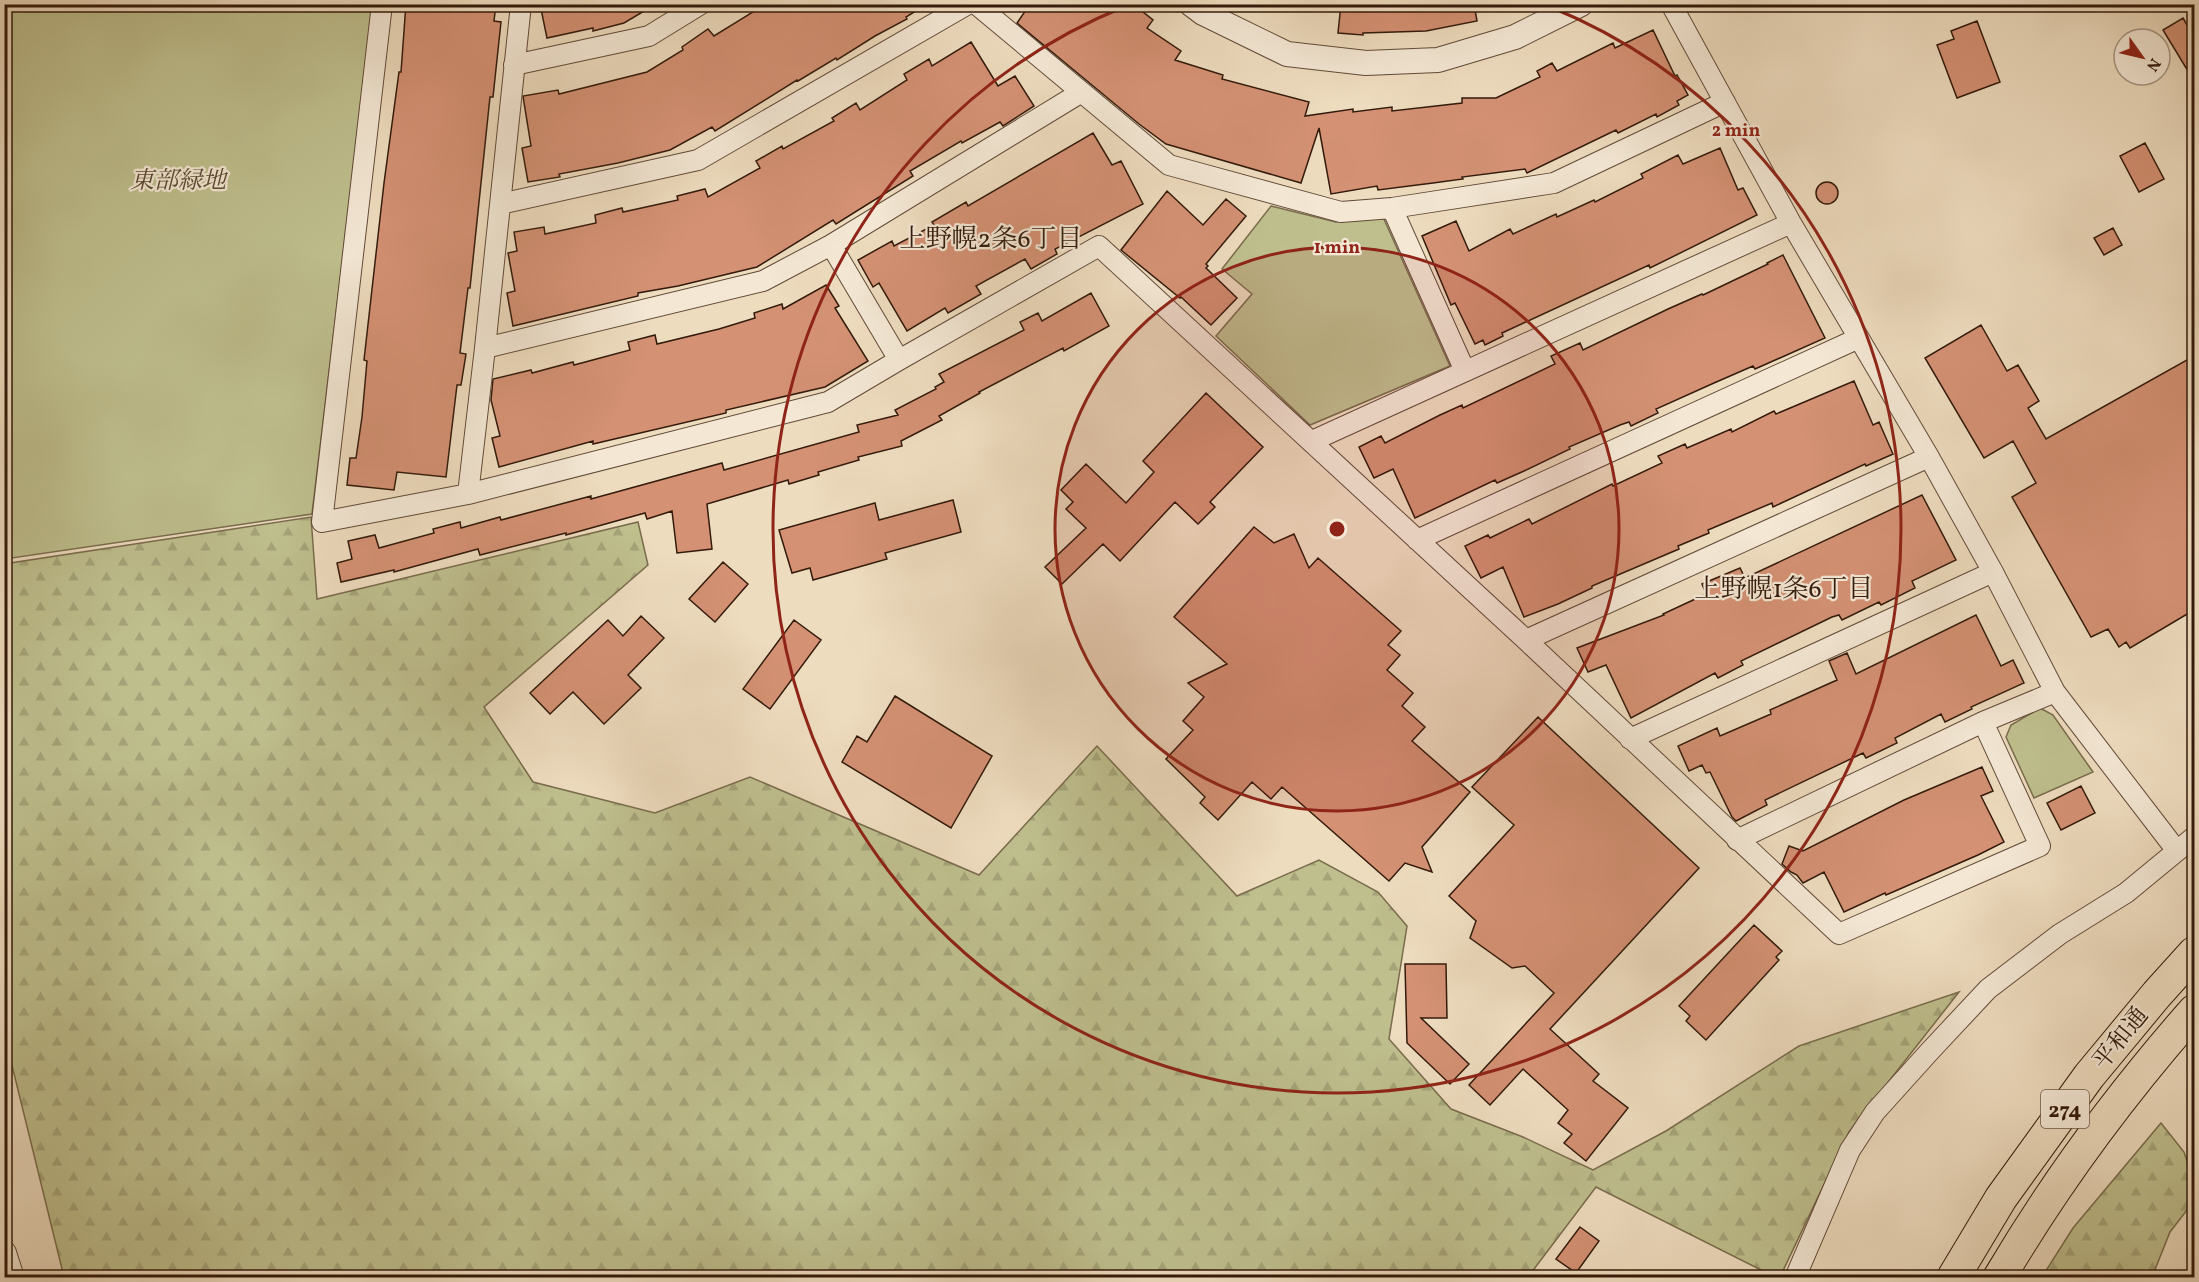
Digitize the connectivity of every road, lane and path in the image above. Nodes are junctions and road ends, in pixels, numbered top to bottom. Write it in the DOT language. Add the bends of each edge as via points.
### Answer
graph roads {
  1 [pos="382,4"];
  2 [pos="521,4"];
  3 [pos="701,4"];
  4 [pos="968,4"];
  5 [pos="976,4"];
  6 [pos="1191,4"];
  7 [pos="1581,4"];
  8 [pos="1671,4"];
  9 [pos="514,64"];
  10 [pos="1080,93"];
  11 [pos="1725,102"];
  12 [pos="500,204"];
  13 [pos="1392,208"];
  14 [pos="1791,223"];
  15 [pos="831,244"];
  16 [pos="1859,338"];
  17 [pos="485,348"];
  18 [pos="899,360"];
  19 [pos="1465,371"];
  20 [pos="1312,441"];
  21 [pos="1929,457"];
  22 [pos="468,494"];
  23 [pos="1417,540"];
  24 [pos="1993,572"];
  25 [pos="1526,640"];
  26 [pos="2055,692"];
  27 [pos="1983,722"];
  28 [pos="1630,739"];
  29 [pos="2194,837"];
  30 [pos="1737,840"];
  31 [pos="2177,851"];
  32 [pos="2194,953"];
  33 [pos="2194,1011"];
  34 [pos="4,1254"];
  35 [pos="12,1278"];
  36 [pos="1795,1278"];
  37 [pos="1953,1278"];
  38 [pos="1999,1278"];
  1 -- 22 [label="street" via="322,522"];
  2 -- 9 [label="street"];
  3 -- 9 [label="street" via="649,36"];
  4 -- 12 [label="street" via="698,160"];
  5 -- 10 [label="street"];
  6 -- 7 [label="street" via="1287,54 1366,63 1438,60 1515,37"];
  8 -- 11 [label="street"];
  9 -- 12 [label="street"];
  10 -- 13 [label="street" via="1169,165 1341,212"];
  10 -- 15 [label="street"];
  11 -- 13 [label="street" via="1554,183"];
  11 -- 14 [label="street"];
  12 -- 17 [label="street"];
  13 -- 19 [label="street"];
  14 -- 16 [label="street"];
  14 -- 19 [label="street"];
  15 -- 17 [label="street" via="763,281"];
  15 -- 18 [label="street"];
  16 -- 21 [label="street"];
  16 -- 23 [label="street"];
  17 -- 22 [label="street"];
  18 -- 20 [label="street" via="1099,246"];
  18 -- 22 [label="street" via="828,402"];
  19 -- 20 [label="street"];
  20 -- 23 [label="street"];
  21 -- 24 [label="street"];
  21 -- 25 [label="street"];
  23 -- 25 [label="street"];
  24 -- 26 [label="street"];
  24 -- 28 [label="street"];
  25 -- 28 [label="street"];
  26 -- 27 [label="street"];
  26 -- 31 [label="street"];
  27 -- 30 [label="street"];
  27 -- 30 [label="street" via="2040,846 1839,934"];
  28 -- 30 [label="street"];
  29 -- 31 [label="street"];
  31 -- 36 [label="street" via="2126,893 2060,934 1988,990 1875,1112 1850,1150"];
  32 -- 37 [label="highway, 平和通 / 274" via="2089,1076 2001,1198"];
  33 -- 38 [label="highway, 平和通 / 274" via="2086,1145"];
  34 -- 35 [label="street"];
}
